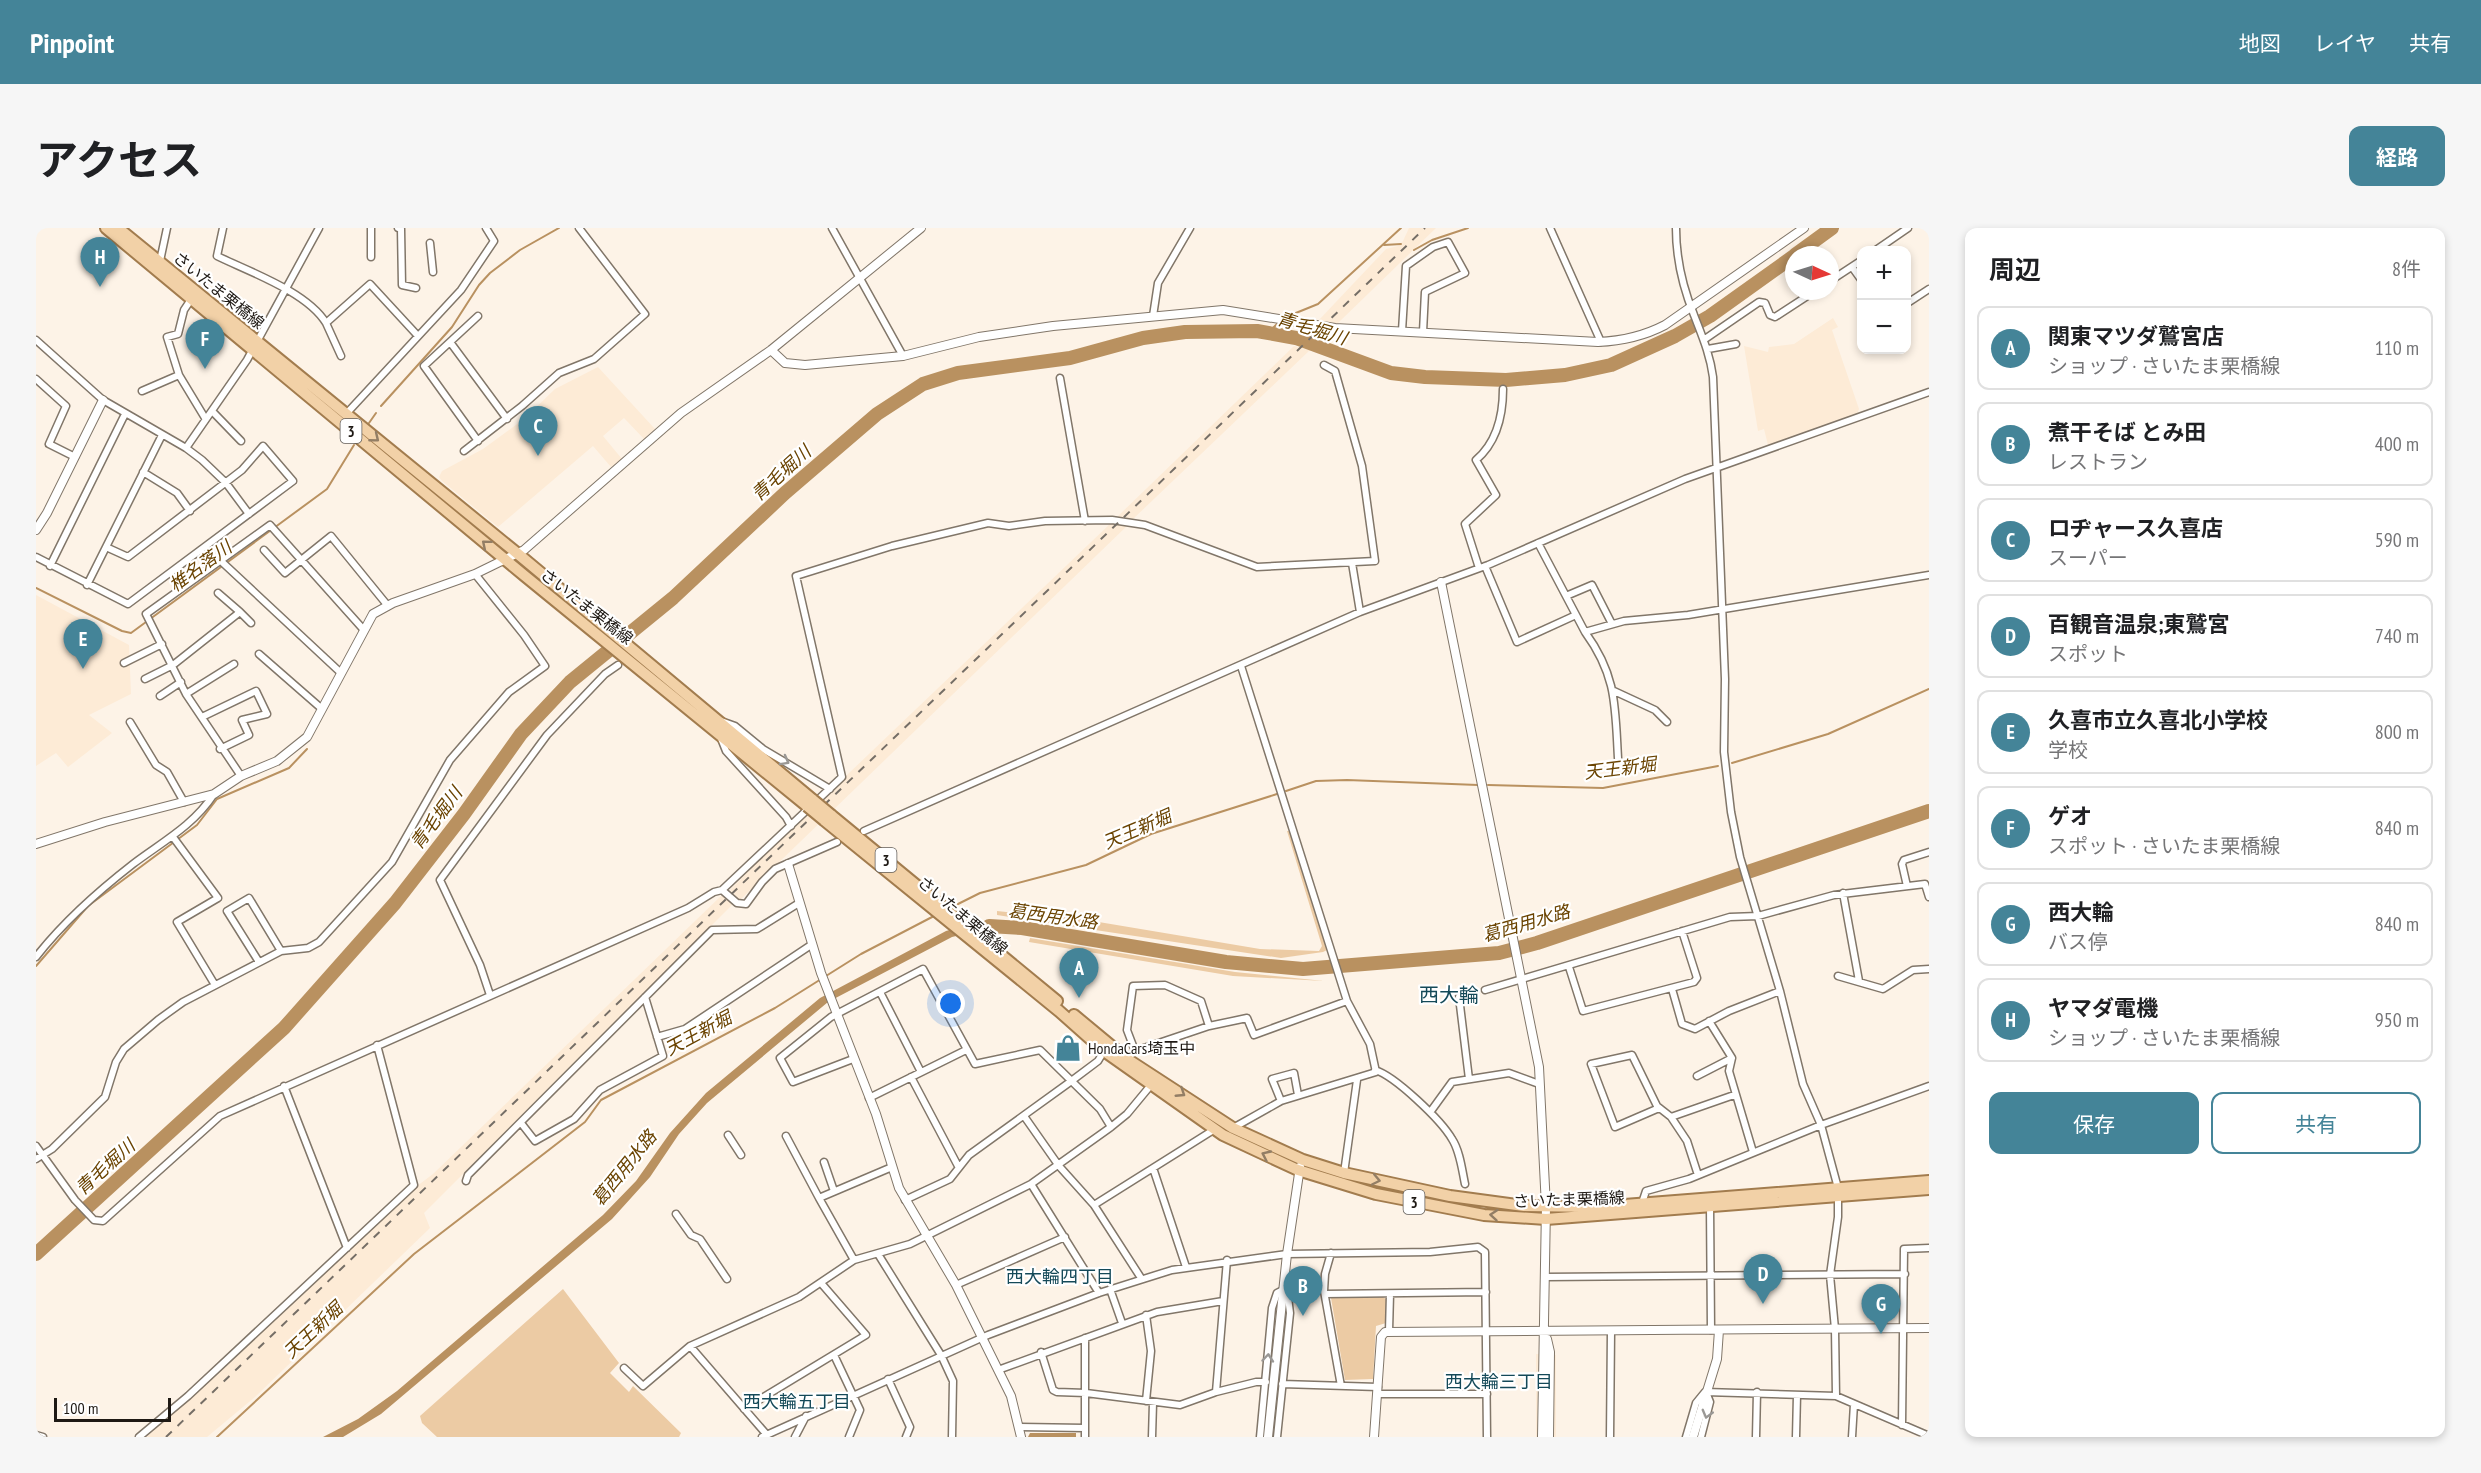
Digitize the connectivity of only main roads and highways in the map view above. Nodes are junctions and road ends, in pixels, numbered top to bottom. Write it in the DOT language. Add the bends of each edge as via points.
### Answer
graph roads {
  1 [pos="106,228"];
  2 [pos="118,228"];
  3 [pos="254,344"];
  4 [pos="601,630"];
  5 [pos="626,657"];
  6 [pos="810,803"];
  7 [pos="980,943"];
  8 [pos="1301,1165"];
  9 [pos="1929,1181"];
  10 [pos="1929,1189"];
  11 [pos="1839,1192"];
  1 -- 3 [label="main road, さいたま栗橋線 / 3"];
  2 -- 3 [label="main road, さいたま栗橋線 / 3"];
  3 -- 4 [label="main road, さいたま栗橋線 / 3, one-way" via="518,554"];
  4 -- 3 [label="main road, さいたま栗橋線 / 3, one-way" via="505,560"];
  4 -- 5 [label="main road, さいたま栗橋線 / 3"];
  5 -- 6 [label="main road, さいたま栗橋線 / 3"];
  5 -- 6 [label="main road, さいたま栗橋線 / 3" via="718,720"];
  6 -- 7 [label="main road, さいたま栗橋線 / 3, bridge"];
  7 -- 8 [label="main road, さいたま栗橋線 / 3, one-way" via="1233,1128"];
  8 -- 7 [label="main road, さいたま栗橋線 / 3, one-way" via="1215,1129 1151,1085 1104,1052"];
  8 -- 11 [label="main road, さいたま栗橋線 / 3, one-way" via="1450,1196 1546,1207"];
  11 -- 8 [label="main road, さいたま栗橋線 / 3, one-way" via="1546,1219 1484,1215 1413,1202 1344,1185"];
  9 -- 11 [label="main road, さいたま栗橋線 / 3"];
  10 -- 11 [label="main road, さいたま栗橋線 / 3"];
}
